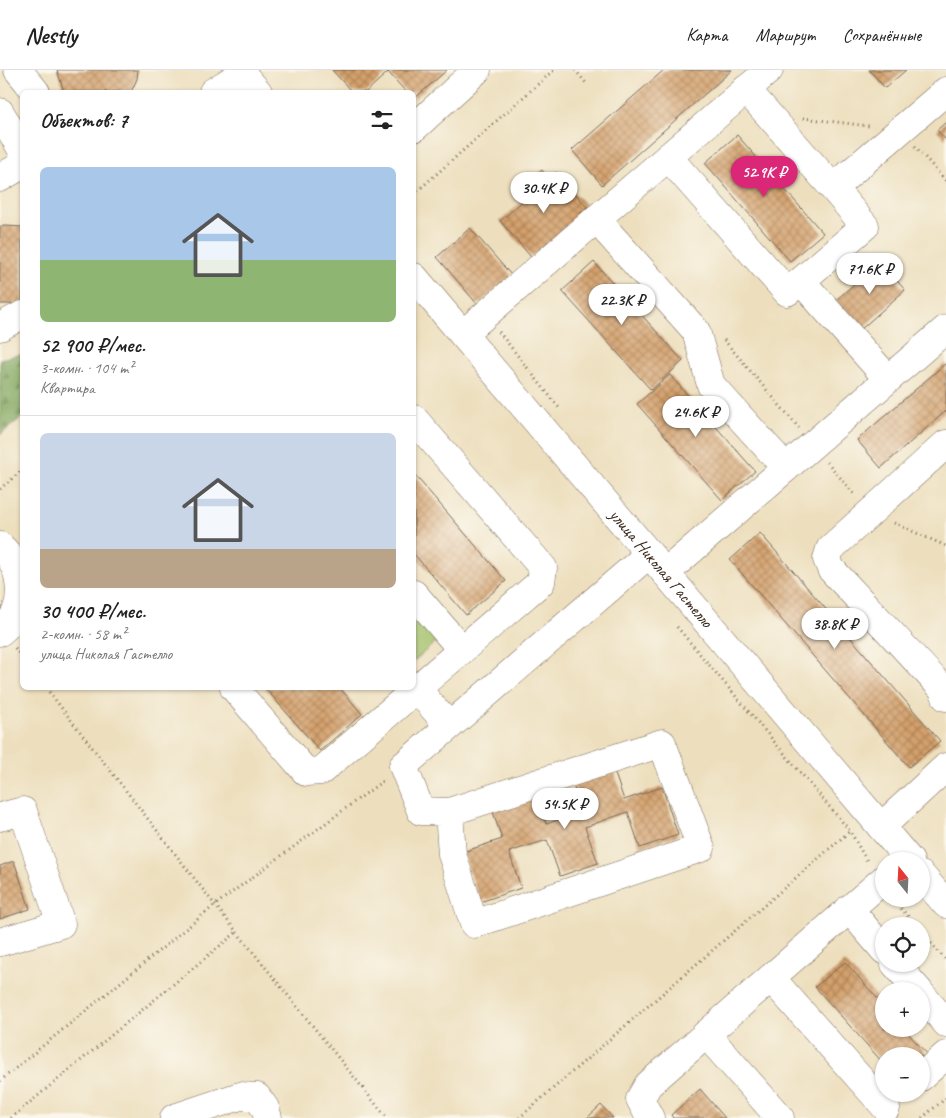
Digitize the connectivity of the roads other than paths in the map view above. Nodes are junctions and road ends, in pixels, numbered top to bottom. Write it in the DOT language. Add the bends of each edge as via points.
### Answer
graph roads {
  1 [pos="18,70"];
  2 [pos="477,70"];
  3 [pos="769,70"];
  4 [pos="246,79"];
  5 [pos="746,89"];
  6 [pos="34,90"];
  7 [pos="218,90"];
  8 [pos="946,91"];
  9 [pos="0,112"];
  10 [pos="416,126"];
  11 [pos="20,147"];
  12 [pos="668,157"];
  13 [pos="20,166"];
  14 [pos="0,178"];
  15 [pos="832,188"];
  16 [pos="596,219"];
  17 [pos="416,279"];
  18 [pos="801,282"];
  19 [pos="20,316"];
  20 [pos="0,327"];
  21 [pos="946,329"];
  22 [pos="463,334"];
  23 [pos="888,379"];
  24 [pos="416,421"];
  25 [pos="946,444"];
  26 [pos="786,468"];
  27 [pos="9,560"];
  28 [pos="657,563"];
  29 [pos="416,596"];
  30 [pos="0,632"];
  31 [pos="462,650"];
  32 [pos="416,682"];
  33 [pos="236,690"];
  34 [pos="945,690"];
  35 [pos="401,693"];
  36 [pos="449,726"];
  37 [pos="946,767"];
  38 [pos="449,812"];
  39 [pos="0,818"];
  40 [pos="881,827"];
  41 [pos="901,852"];
  42 [pos="930,886"];
  43 [pos="875,887"];
  44 [pos="946,904"];
  45 [pos="849,910"];
  46 [pos="875,940"];
  47 [pos="0,942"];
  48 [pos="902,972"];
  49 [pos="771,978"];
  50 [pos="911,982"];
  51 [pos="930,1005"];
  52 [pos="946,1023"];
  53 [pos="706,1034"];
  54 [pos="946,1055"];
  55 [pos="930,1069"];
  56 [pos="888,1107"];
  57 [pos="174,1118"];
  58 [pos="268,1118"];
  59 [pos="650,1118"];
  60 [pos="780,1118"];
  1 -- 6 [label="street"];
  2 -- 10 [label="street"];
  3 -- 5 [label="street"];
  4 -- 7 [label="street"];
  5 -- 12 [label="street"];
  5 -- 15 [label="street"];
  8 -- 15 [label="street"];
  9 -- 11 [label="street"];
  12 -- 16 [label="street"];
  12 -- 18 [label="street" via="787,292"];
  13 -- 14 [label="street"];
  15 -- 18 [label="street" via="865,226"];
  16 -- 22 [label="street"];
  16 -- 26 [label="street" via="696,331 712,385"];
  17 -- 22 [label="street, улица Николая Гастелло"];
  18 -- 23 [label="street"];
  19 -- 20 [label="street"];
  21 -- 23 [label="street"];
  22 -- 28 [label="street, улица Николая Гастелло"];
  23 -- 26 [label="street"];
  24 -- 31 [label="street" via="544,572 541,582"];
  25 -- 34 [label="street" via="830,549 827,559 831,569"];
  26 -- 28 [label="street"];
  27 -- 30 [label="street" via="20,580 20,599 14,616"];
  28 -- 36 [label="street"];
  28 -- 40 [label="street, улица Николая Гастелло"];
  29 -- 31 [label="street"];
  31 -- 32 [label="street"];
  33 -- 35 [label="street" via="306,772 311,773 326,768"];
  35 -- 36 [label="street"];
  36 -- 38 [label="street" via="403,766 421,811"];
  37 -- 40 [label="street"];
  38 -- 38 [label="street" via="662,743 701,848 474,924 452,854"];
  39 -- 47 [label="street" via="23,810 61,924"];
  40 -- 41 [label="street, улица Николая Гастелло"];
  42 -- 44 [label="street, улица Николая Гастелло"];
  43 -- 45 [label="street"];
  45 -- 46 [label="street"];
  45 -- 49 [label="street"];
  48 -- 50 [label="street"];
  49 -- 53 [label="street"];
  49 -- 56 [label="street"];
  51 -- 52 [label="street"];
  53 -- 59 [label="street" via="648,1085 640,1099"];
  53 -- 60 [label="street"];
  54 -- 55 [label="street"];
  57 -- 58 [label="street" via="240,1096 257,1097"];
}
